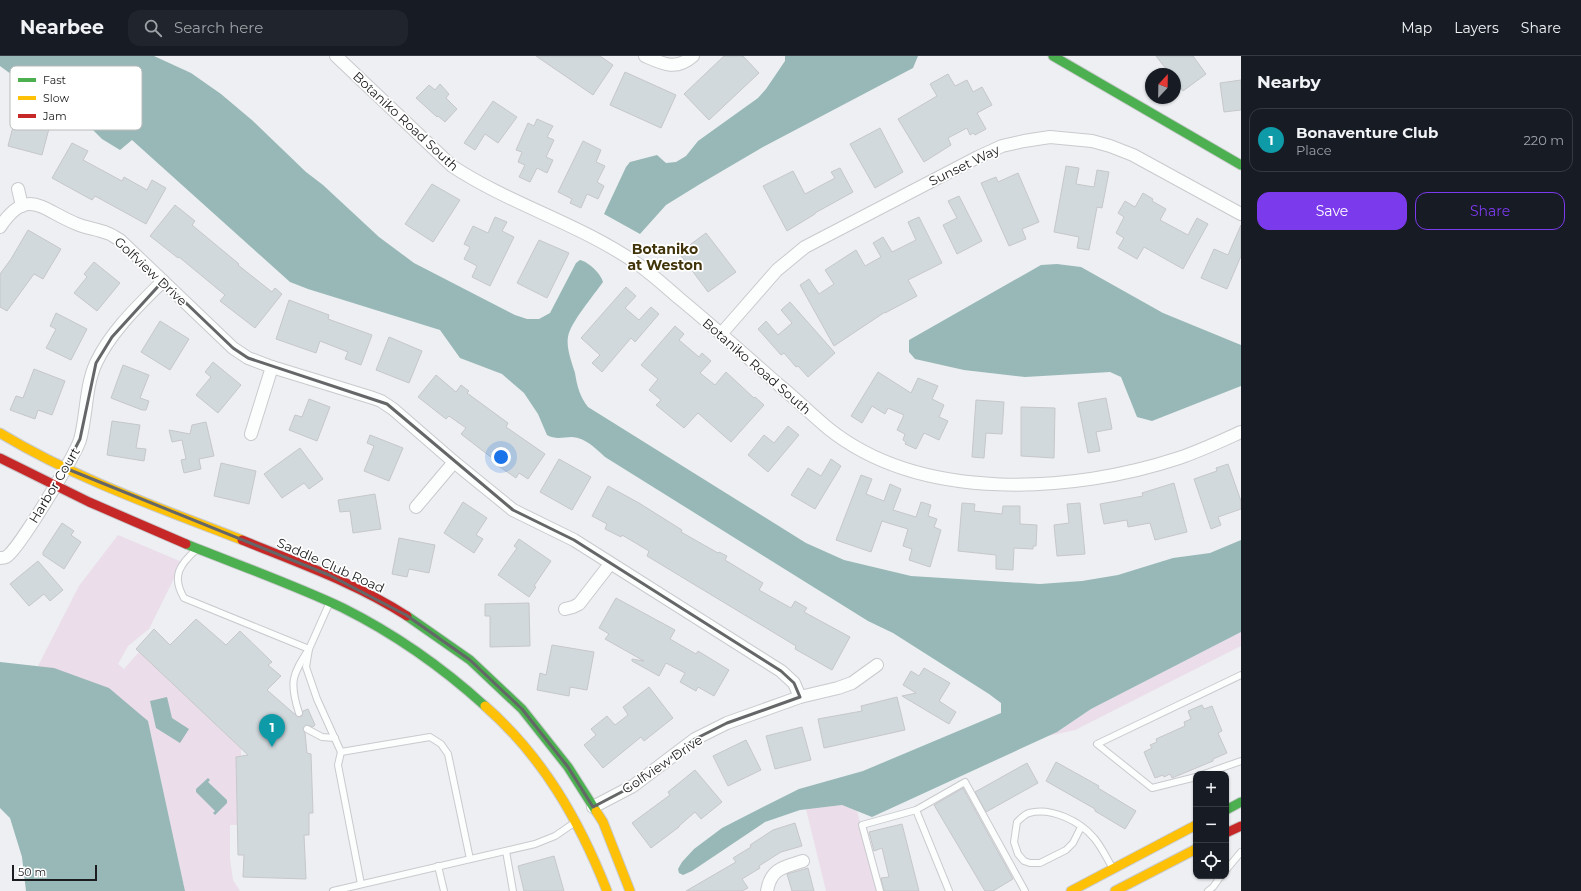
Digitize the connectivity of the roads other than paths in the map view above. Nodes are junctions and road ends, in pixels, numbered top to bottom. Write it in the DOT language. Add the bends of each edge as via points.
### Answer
graph roads {
  1 [pos="336,56"];
  2 [pos="645,56"];
  3 [pos="693,56"];
  4 [pos="1053,56"];
  5 [pos="1241,165"];
  6 [pos="18,189"];
  7 [pos="22,206"];
  8 [pos="1241,214"];
  9 [pos="0,227"];
  10 [pos="163,281"];
  11 [pos="721,334"];
  12 [pos="272,367"];
  13 [pos="1241,432"];
  14 [pos="0,433"];
  15 [pos="251,434"];
  16 [pos="0,458"];
  17 [pos="454,462"];
  18 [pos="65,468"];
  19 [pos="54,487"];
  20 [pos="416,507"];
  21 [pos="198,548"];
  22 [pos="0,558"];
  23 [pos="610,564"];
  24 [pos="330,603"];
  25 [pos="564,610"];
  26 [pos="309,649"];
  27 [pos="877,665"];
  28 [pos="1241,675"];
  29 [pos="800,697"];
  30 [pos="299,713"];
  31 [pos="307,729"];
  32 [pos="335,738"];
  33 [pos="341,752"];
  34 [pos="1241,761"];
  35 [pos="1213,771"];
  36 [pos="1193,778"];
  37 [pos="1241,802"];
  38 [pos="1229,808"];
  39 [pos="916,810"];
  40 [pos="584,814"];
  41 [pos="1241,826"];
  42 [pos="1081,827"];
  43 [pos="1193,827"];
  44 [pos="1229,832"];
  45 [pos="506,851"];
  46 [pos="1193,851"];
  47 [pos="1241,852"];
  48 [pos="470,859"];
  49 [pos="803,861"];
  50 [pos="438,866"];
  51 [pos="1229,866"];
  52 [pos="1113,868"];
  53 [pos="1218,879"];
  54 [pos="362,884"];
  55 [pos="333,891"];
  56 [pos="444,891"];
  57 [pos="513,891"];
  58 [pos="607,891"];
  59 [pos="630,891"];
  60 [pos="767,891"];
  61 [pos="880,891"];
  62 [pos="949,891"];
  63 [pos="1025,891"];
  64 [pos="1071,891"];
  65 [pos="1115,891"];
  66 [pos="1208,891"];
  1 -- 11 [label="street, Botaniko Road South" via="452,166 473,180 609,245 641,266"];
  2 -- 3 [label="street" via="675,66"];
  4 -- 5 [label="street"];
  6 -- 7 [label="street"];
  7 -- 9 [label="street" via="6,218"];
  7 -- 10 [label="street, Golfview Drive" via="33,204 44,207 76,224 108,233 120,240"];
  8 -- 11 [label="street, Sunset Way" via="1133,155 1110,146 1092,141 1050,137 1002,146 805,247 777,270"];
  10 -- 12 [label="street, Golfview Drive" via="233,348 248,358"];
  10 -- 18 [label="street, Harbor Court" via="112,337 96,363 89,384 80,439"];
  11 -- 13 [label="street, Botaniko Road South" via="830,430 864,452 902,468 935,476 1004,485 1040,485 1091,480 1181,458"];
  12 -- 15 [label="street"];
  12 -- 17 [label="street, Golfview Drive" via="381,401"];
  14 -- 18 [label="street, Saddle Club Road"];
  16 -- 19 [label="street, Saddle Club Road"];
  17 -- 20 [label="street"];
  17 -- 23 [label="street, Golfview Drive" via="513,510 574,540"];
  18 -- 19 [label="street, Harbor Court"];
  18 -- 40 [label="street, Saddle Club Road" via="329,575 406,615 470,660 522,709 568,767"];
  19 -- 21 [label="street, Saddle Club Road"];
  19 -- 22 [label="street, Harbor Court" via="15,547 6,557"];
  21 -- 24 [label="street, Saddle Club Road"];
  21 -- 26 [label="lane" via="179,568 178,587 184,598"];
  23 -- 25 [label="street" via="579,604"];
  23 -- 29 [label="street, Golfview Drive" via="781,671 794,683"];
  24 -- 26 [label="lane"];
  24 -- 40 [label="street, Saddle Club Road" via="386,632 453,677 494,714 534,758 558,792"];
  26 -- 30 [label="lane" via="298,666 294,679 293,694"];
  26 -- 32 [label="lane" via="306,667 309,678"];
  27 -- 29 [label="street, Golfview Drive" via="852,683"];
  28 -- 36 [label="lane" via="1097,744 1152,788"];
  29 -- 40 [label="street, Golfview Drive" via="728,723 695,739 633,786"];
  31 -- 32 [label="lane" via="322,737"];
  32 -- 33 [label="lane"];
  33 -- 48 [label="lane" via="430,737 441,744 448,754"];
  33 -- 54 [label="lane" via="338,765"];
  34 -- 35 [label="lane"];
  37 -- 38 [label="street"];
  39 -- 61 [label="lane" via="862,825"];
  39 -- 62 [label="lane"];
  39 -- 63 [label="lane" via="965,782"];
  40 -- 45 [label="lane" via="546,841"];
  40 -- 58 [label="street, Saddle Club Road" via="597,865"];
  40 -- 59 [label="street, Saddle Club Road" via="603,822"];
  41 -- 44 [label="street"];
  42 -- 42 [label="lane" via="1048,811 1028,813 1017,822 1014,842 1018,854 1024,861 1040,863 1066,850 1073,843"];
  42 -- 52 [label="lane" via="1093,836"];
  43 -- 52 [label="street"];
  45 -- 48 [label="lane"];
  45 -- 57 [label="lane"];
  46 -- 65 [label="street"];
  47 -- 51 [label="lane"];
  48 -- 50 [label="lane"];
  49 -- 60 [label="street" via="776,872"];
  50 -- 54 [label="lane"];
  50 -- 56 [label="lane"];
  52 -- 64 [label="street"];
  53 -- 66 [label="lane"];
  54 -- 55 [label="lane"];
}
